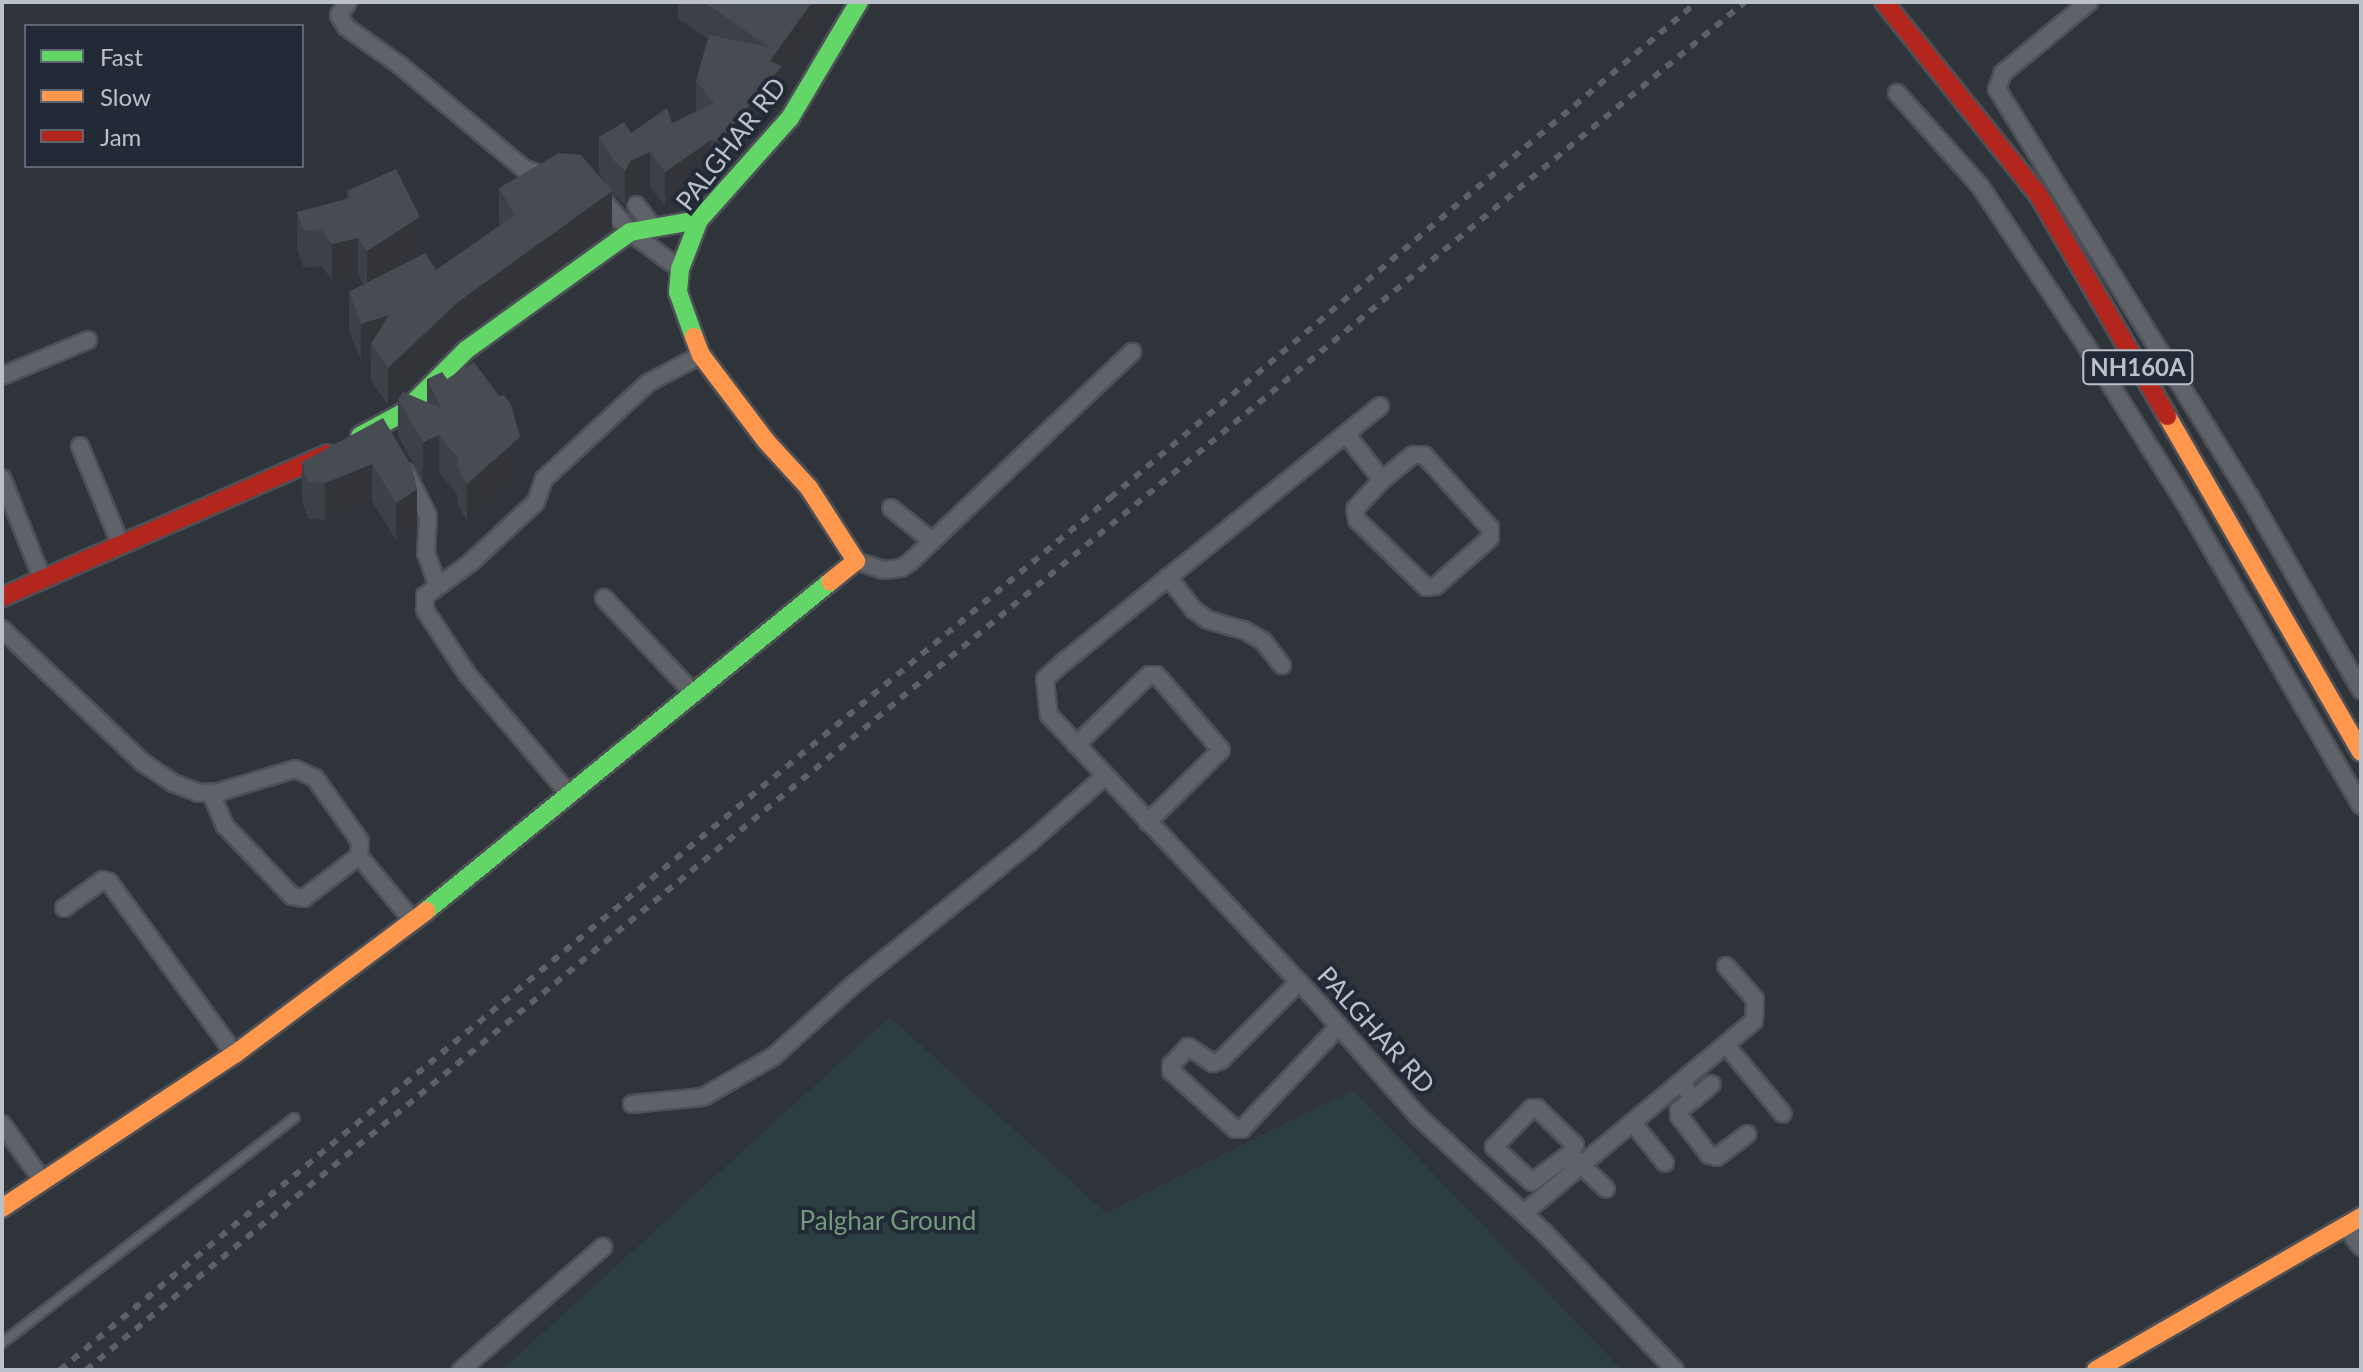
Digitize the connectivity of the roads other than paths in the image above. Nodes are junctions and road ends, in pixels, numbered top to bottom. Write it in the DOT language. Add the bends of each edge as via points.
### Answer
graph roads {
  1 [pos="348,2"];
  2 [pos="859,2"];
  3 [pos="1884,2"];
  4 [pos="2089,2"];
  5 [pos="1897,93"];
  6 [pos="569,179"];
  7 [pos="587,182"];
  8 [pos="636,205"];
  9 [pos="699,220"];
  10 [pos="653,227"];
  11 [pos="630,232"];
  12 [pos="680,269"];
  13 [pos="88,340"];
  14 [pos="1132,352"];
  15 [pos="701,355"];
  16 [pos="2,376"];
  17 [pos="1380,406"];
  18 [pos="1346,434"];
  19 [pos="80,446"];
  20 [pos="400,462"];
  21 [pos="2,478"];
  22 [pos="1382,480"];
  23 [pos="891,508"];
  24 [pos="932,541"];
  25 [pos="121,545"];
  26 [pos="856,561"];
  27 [pos="1168,577"];
  28 [pos="42,578"];
  29 [pos="438,586"];
  30 [pos="2,597"];
  31 [pos="604,598"];
  32 [pos="2,629"];
  33 [pos="1282,665"];
  34 [pos="2361,690"];
  35 [pos="694,694"];
  36 [pos="1076,745"];
  37 [pos="2361,752"];
  38 [pos="1105,776"];
  39 [pos="211,793"];
  40 [pos="570,795"];
  41 [pos="2361,806"];
  42 [pos="1148,822"];
  43 [pos="359,856"];
  44 [pos="64,908"];
  45 [pos="413,921"];
  46 [pos="1726,966"];
  47 [pos="1299,982"];
  48 [pos="1339,1026"];
  49 [pos="1726,1045"];
  50 [pos="235,1054"];
  51 [pos="1681,1082"];
  52 [pos="1712,1084"];
  53 [pos="1694,1099"];
  54 [pos="632,1104"];
  55 [pos="1783,1114"];
  56 [pos="294,1118"];
  57 [pos="1633,1123"];
  58 [pos="2,1124"];
  59 [pos="1747,1134"];
  60 [pos="1576,1159"];
  61 [pos="1665,1163"];
  62 [pos="43,1181"];
  63 [pos="1606,1189"];
  64 [pos="2,1208"];
  65 [pos="1524,1213"];
  66 [pos="2353,1221"];
  67 [pos="603,1247"];
  68 [pos="2361,1247"];
  69 [pos="2,1343"];
  70 [pos="461,1370"];
  71 [pos="1675,1370"];
  72 [pos="2096,1370"];
  1 -- 6 [label="street" via="339,15 346,27 523,168 543,177"];
  2 -- 9 [label="main road, PALGHAR RD" via="790,118"];
  3 -- 37 [label="main road, NH160A" via="2038,194"];
  4 -- 34 [label="street" via="2003,73 1997,89 2250,497"];
  5 -- 41 [label="street" via="1980,186 2085,344 2189,510"];
  7 -- 11 [label="street"];
  8 -- 10 [label="street"];
  9 -- 10 [label="main road"];
  9 -- 12 [label="main road, PALGHAR RD"];
  10 -- 11 [label="main road"];
  11 -- 12 [label="street"];
  11 -- 25 [label="main road" via="466,350 382,432"];
  12 -- 15 [label="main road, PALGHAR RD" via="678,292"];
  13 -- 16 [label="street"];
  14 -- 24 [label="street"];
  15 -- 26 [label="main road, PALGHAR RD" via="809,488"];
  15 -- 29 [label="street" via="648,383 544,479 536,502"];
  17 -- 18 [label="street"];
  18 -- 22 [label="street"];
  18 -- 27 [label="street"];
  19 -- 25 [label="street"];
  20 -- 29 [label="street" via="428,516 426,553"];
  21 -- 28 [label="street"];
  22 -- 22 [label="street" via="1413,455 1424,455 1490,528 1490,538 1436,586 1426,587 1357,520 1355,509"];
  23 -- 24 [label="street"];
  24 -- 26 [label="street" via="901,568 883,570"];
  25 -- 28 [label="main road"];
  26 -- 35 [label="main road"];
  27 -- 33 [label="street" via="1194,610 1263,641"];
  27 -- 36 [label="street, PALGHAR RD" via="1045,679 1049,715"];
  28 -- 30 [label="main road"];
  29 -- 40 [label="street" via="425,596 425,610 467,674"];
  31 -- 35 [label="street"];
  32 -- 39 [label="street" via="142,762 173,783"];
  35 -- 40 [label="main road"];
  36 -- 38 [label="street, PALGHAR RD"];
  36 -- 42 [label="street" via="1149,675 1161,680 1221,750"];
  38 -- 42 [label="street, PALGHAR RD"];
  38 -- 54 [label="street" via="774,1056 703,1097"];
  39 -- 43 [label="street" via="295,769 305,773 315,778 360,841"];
  39 -- 43 [label="street" via="225,826 292,896 304,898"];
  40 -- 45 [label="main road"];
  42 -- 47 [label="street, PALGHAR RD"];
  43 -- 45 [label="street"];
  44 -- 50 [label="street" via="103,880 109,882"];
  45 -- 50 [label="main road"];
  46 -- 49 [label="street" via="1755,999 1757,1011 1754,1021"];
  47 -- 48 [label="street, PALGHAR RD"];
  47 -- 48 [label="street" via="1221,1060 1213,1063 1188,1047 1171,1071 1235,1129 1242,1129"];
  48 -- 65 [label="street, PALGHAR RD" via="1417,1115"];
  49 -- 51 [label="street"];
  49 -- 55 [label="street"];
  50 -- 62 [label="main road"];
  51 -- 53 [label="street"];
  51 -- 57 [label="street"];
  52 -- 53 [label="street"];
  53 -- 59 [label="street" via="1679,1116 1709,1155 1717,1157"];
  56 -- 69 [label="lane"];
  57 -- 60 [label="street"];
  57 -- 61 [label="street"];
  58 -- 62 [label="street"];
  60 -- 60 [label="street" via="1575,1145 1537,1108 1494,1147 1532,1182"];
  60 -- 63 [label="street"];
  60 -- 65 [label="street"];
  62 -- 64 [label="main road"];
  65 -- 71 [label="street, PALGHAR RD"];
  66 -- 68 [label="street"];
  66 -- 72 [label="main road"];
  67 -- 70 [label="street"];
}
